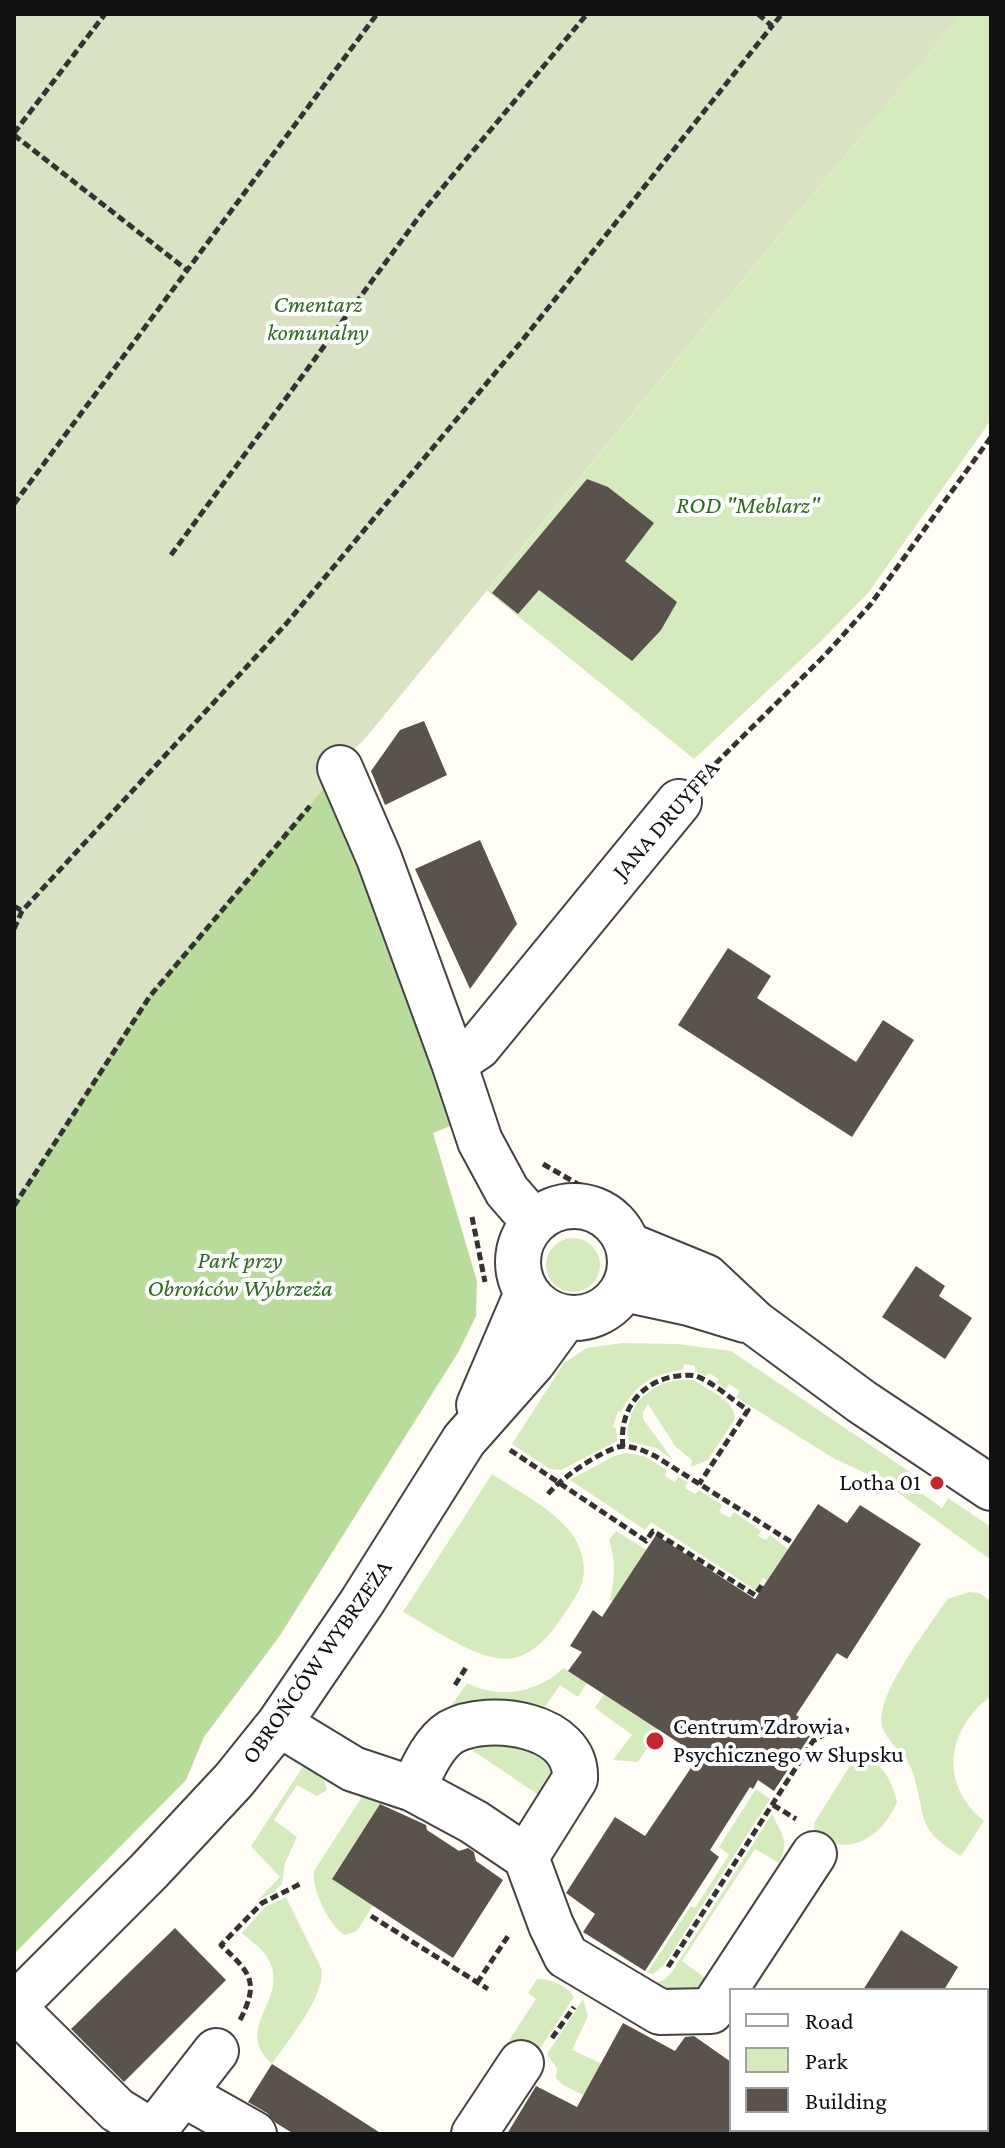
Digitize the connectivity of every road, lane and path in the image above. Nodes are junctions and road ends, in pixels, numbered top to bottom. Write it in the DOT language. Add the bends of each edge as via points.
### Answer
graph roads {
  1 [pos="105,14"];
  2 [pos="377,14"];
  3 [pos="587,14"];
  4 [pos="758,14"];
  5 [pos="782,14"];
  6 [pos="772,26"];
  7 [pos="14,134"];
  8 [pos="187,270"];
  9 [pos="991,437"];
  10 [pos="14,504"];
  11 [pos="171,555"];
  12 [pos="340,768"];
  13 [pos="313,802"];
  14 [pos="679,802"];
  15 [pos="14,906"];
  16 [pos="22,911"];
  17 [pos="14,929"];
  18 [pos="454,1063"];
  19 [pos="14,1206"];
  20 [pos="534,1222"];
  21 [pos="628,1245"];
  22 [pos="624,1289"];
  23 [pos="527,1293"];
  24 [pos="565,1318"];
  25 [pos="755,1323"];
  26 [pos="482,1441"];
  27 [pos="623,1447"];
  28 [pos="558,1481"];
  29 [pos="699,1484"];
  30 [pos="991,1488"];
  31 [pos="548,1494"];
  32 [pos="793,1543"];
  33 [pos="764,1582"];
  34 [pos="467,1666"];
  35 [pos="460,1677"];
  36 [pos="279,1724"];
  37 [pos="852,1731"];
  38 [pos="413,1789"];
  39 [pos="773,1805"];
  40 [pos="808,1838"];
  41 [pos="526,1857"];
  42 [pos="300,1884"];
  43 [pos="371,1916"];
  44 [pos="613,1984"];
  45 [pos="488,1989"];
  46 [pos="14,2007"];
  47 [pos="216,2051"];
  48 [pos="521,2063"];
  49 [pos="183,2094"];
  50 [pos="254,2134"];
  51 [pos="474,2134"];
  1 -- 7 [label="path"];
  2 -- 8 [label="path"];
  3 -- 11 [label="path" via="424,210"];
  4 -- 6 [label="path"];
  5 -- 6 [label="path"];
  6 -- 16 [label="path" via="521,342 286,624"];
  7 -- 8 [label="path"];
  8 -- 10 [label="path"];
  9 -- 14 [label="path, JANA DRUYFFA" via="870,605"];
  12 -- 18 [label="street"];
  13 -- 19 [label="path" via="150,996"];
  14 -- 18 [label="street, JANA DRUYFFA" via="478,1047"];
  15 -- 16 [label="path"];
  16 -- 17 [label="path"];
  18 -- 20 [label="street" via="480,1141 507,1191"];
  20 -- 21 [label="street" via="568,1206 587,1208 605,1215"];
  20 -- 23 [label="street" via="518,1257"];
  21 -- 22 [label="street"];
  21 -- 25 [label="street" via="706,1277"];
  22 -- 24 [label="street" via="599,1313"];
  22 -- 25 [label="street"];
  23 -- 24 [label="street" via="536,1305"];
  23 -- 26 [label="street, OBROŃCÓW WYBRZEŻA"];
  24 -- 26 [label="street, OBROŃCÓW WYBRZEŻA"];
  25 -- 30 [label="street"];
  26 -- 28 [label="path"];
  26 -- 36 [label="street, OBROŃCÓW WYBRZEŻA"];
  27 -- 28 [label="path"];
  27 -- 29 [label="path" via="655,1456"];
  27 -- 29 [label="path" via="622,1427 636,1396 656,1382 697,1376 748,1410"];
  28 -- 31 [label="path"];
  28 -- 33 [label="path" via="646,1541 653,1531 755,1595"];
  29 -- 32 [label="path"];
  34 -- 35 [label="path"];
  36 -- 38 [label="street" via="353,1769"];
  36 -- 46 [label="street, OBROŃCÓW WYBRZEŻA" via="160,1860"];
  37 -- 39 [label="path" via="836,1728 818,1736"];
  38 -- 41 [label="street"];
  38 -- 41 [label="street" via="447,1734 465,1726 510,1724 547,1733 570,1753 575,1779"];
  39 -- 40 [label="path"];
  39 -- 44 [label="path" via="666,1970 650,1980 640,1977"];
  40 -- 44 [label="street" via="711,2011 660,2012"];
  41 -- 44 [label="street" via="566,1956"];
  42 -- 47 [label="path" via="262,1903 221,1945 252,1983 239,2021"];
  43 -- 45 [label="path"];
  44 -- 48 [label="path" via="537,2060 529,2066"];
  46 -- 49 [label="street" via="117,2110 153,2132"];
  47 -- 49 [label="street"];
  48 -- 51 [label="street"];
  49 -- 50 [label="street"];
}
